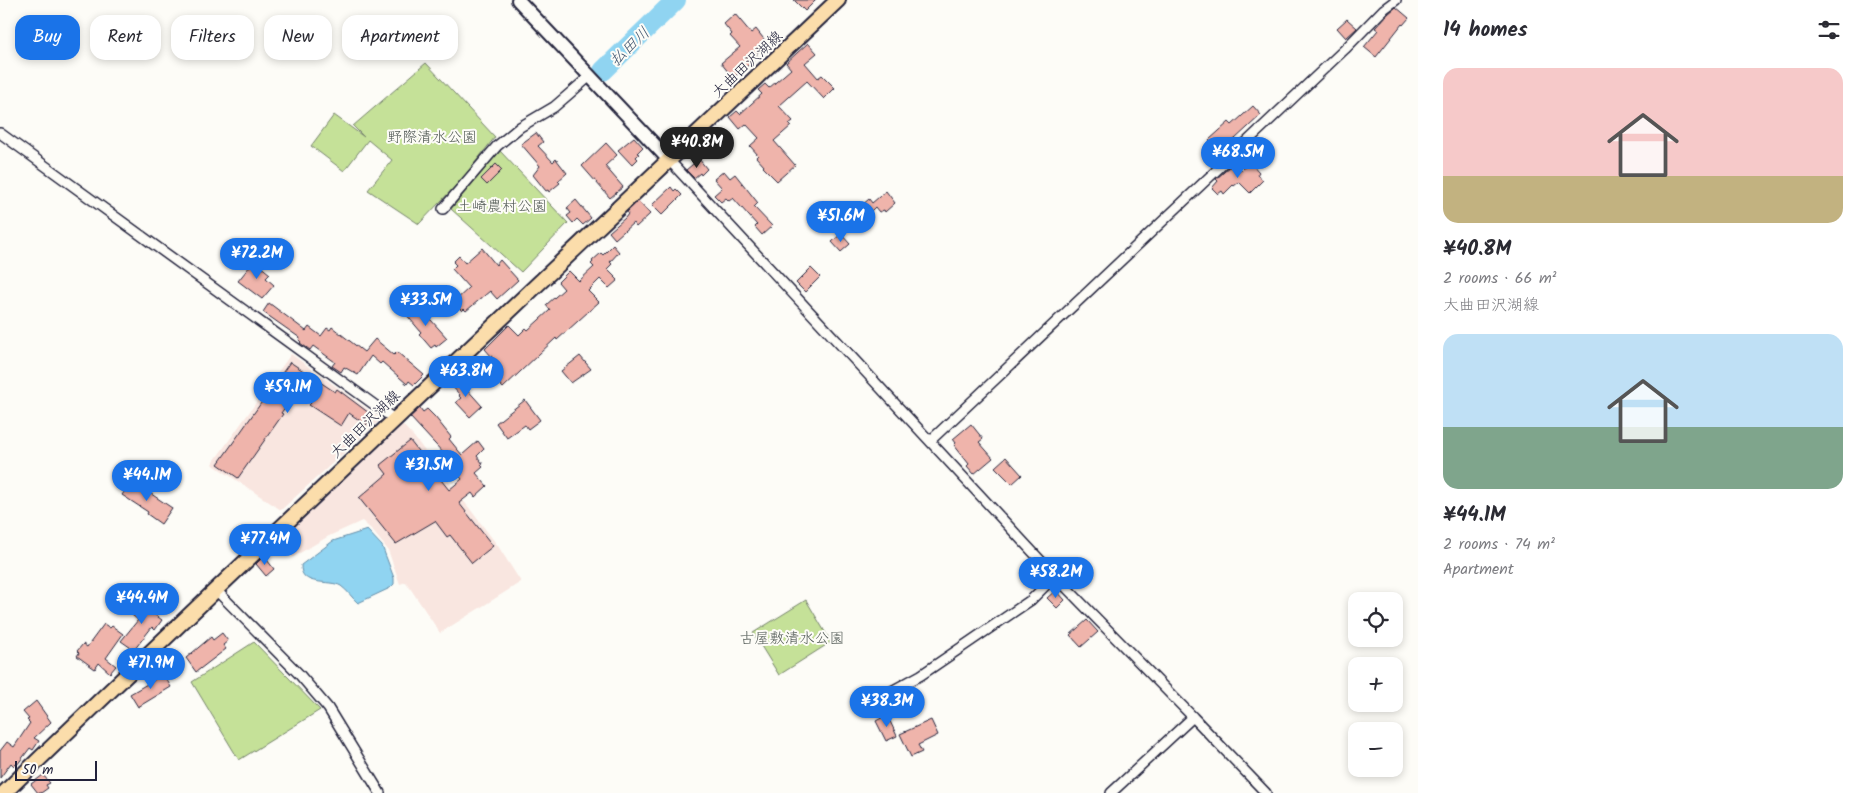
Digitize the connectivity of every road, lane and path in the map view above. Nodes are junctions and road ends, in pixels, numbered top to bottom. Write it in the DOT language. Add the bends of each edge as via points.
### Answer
graph roads {
  1 [pos="518,0"];
  2 [pos="838,0"];
  3 [pos="1396,0"];
  4 [pos="590,76"];
  5 [pos="0,133"];
  6 [pos="669,160"];
  7 [pos="443,209"];
  8 [pos="394,419"];
  9 [pos="930,441"];
  10 [pos="1055,576"];
  11 [pos="214,589"];
  12 [pos="879,698"];
  13 [pos="1194,717"];
  14 [pos="4,793"];
  15 [pos="380,793"];
  16 [pos="1110,793"];
  17 [pos="1266,793"];
  1 -- 4 [label="street"];
  2 -- 6 [label="main road, 大曲田沢湖線"];
  3 -- 9 [label="street"];
  4 -- 6 [label="street"];
  4 -- 7 [label="street" via="554,107 520,127 497,146"];
  5 -- 8 [label="street"];
  6 -- 8 [label="main road, 大曲田沢湖線"];
  6 -- 9 [label="street"];
  8 -- 11 [label="main road, 大曲田沢湖線"];
  9 -- 10 [label="street"];
  10 -- 12 [label="street" via="1031,600 921,675"];
  10 -- 13 [label="street"];
  11 -- 14 [label="main road, 大曲田沢湖線"];
  11 -- 15 [label="street" via="299,674 328,708"];
  13 -- 16 [label="street"];
  13 -- 17 [label="street"];
}
